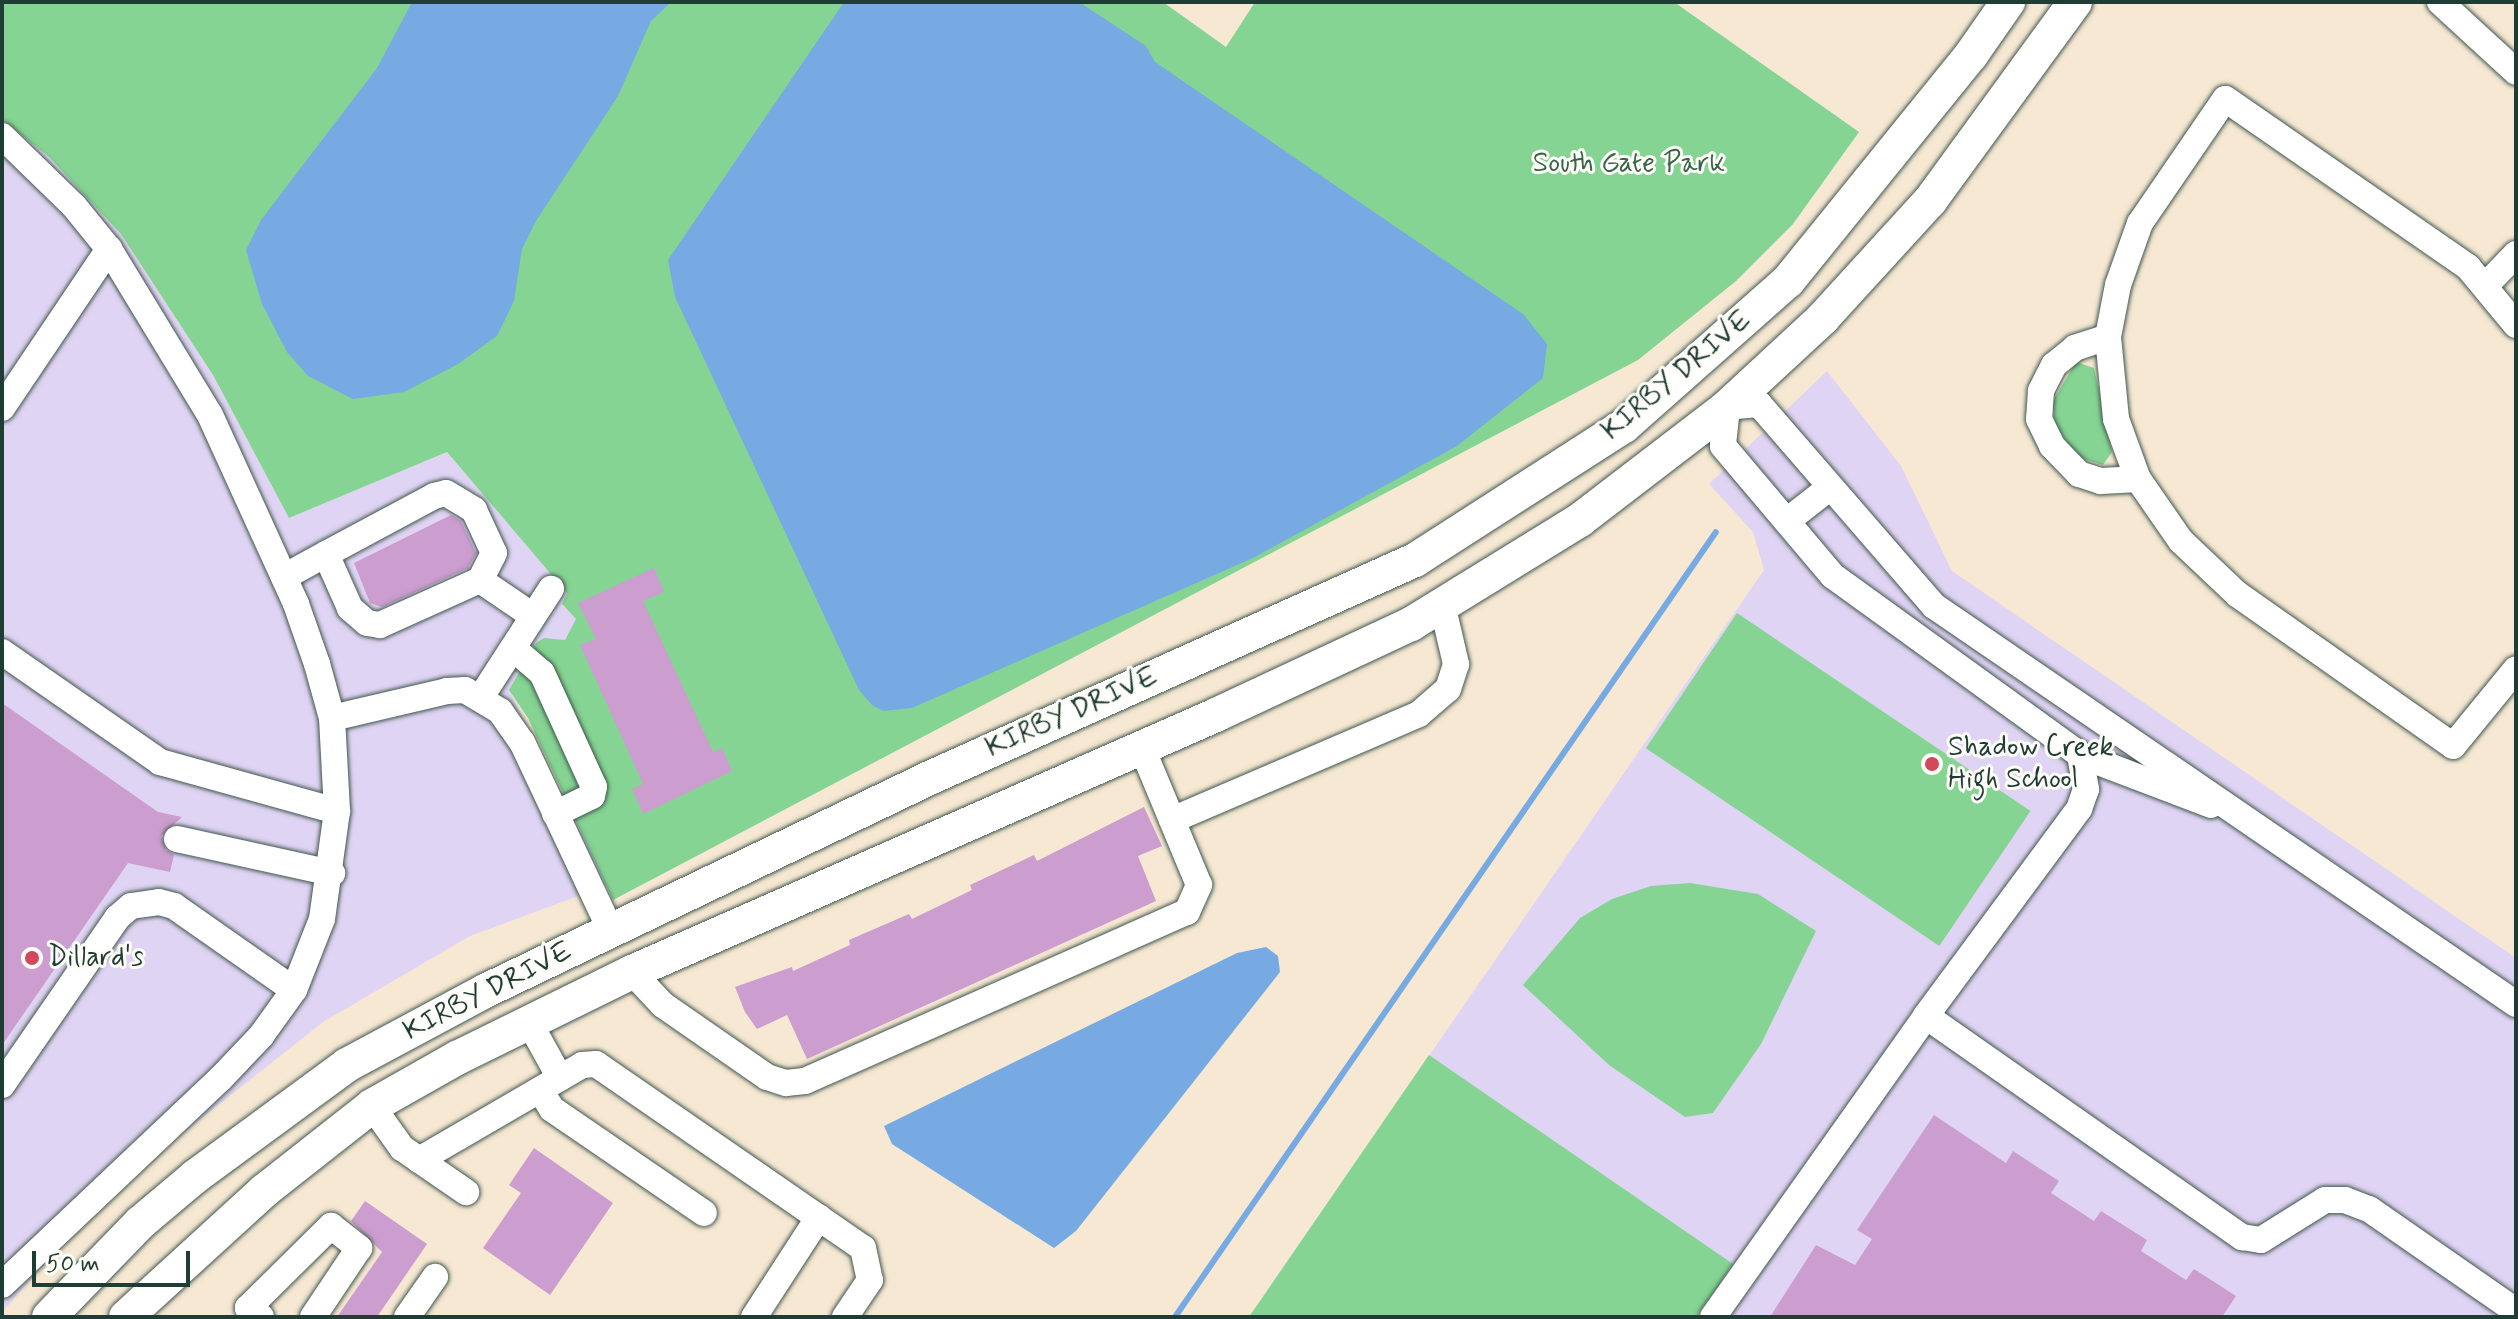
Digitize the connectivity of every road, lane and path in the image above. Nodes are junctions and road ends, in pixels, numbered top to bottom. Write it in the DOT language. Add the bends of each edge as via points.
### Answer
graph roads {
  1 [pos="2008,2"];
  2 [pos="2075,2"];
  3 [pos="2440,2"];
  4 [pos="2516,72"];
  5 [pos="2,136"];
  6 [pos="109,249"];
  7 [pos="2516,254"];
  8 [pos="2486,285"];
  9 [pos="2516,325"];
  10 [pos="2108,337"];
  11 [pos="1692,366"];
  12 [pos="1727,407"];
  13 [pos="2,408"];
  14 [pos="2138,479"];
  15 [pos="1829,488"];
  16 [pos="1787,521"];
  17 [pos="326,554"];
  18 [pos="284,577"];
  19 [pos="480,580"];
  20 [pos="551,589"];
  21 [pos="1442,604"];
  22 [pos="533,616"];
  23 [pos="513,648"];
  24 [pos="2,652"];
  25 [pos="2516,669"];
  26 [pos="481,697"];
  27 [pos="332,718"];
  28 [pos="1142,748"];
  29 [pos="2080,755"];
  30 [pos="337,811"];
  31 [pos="555,814"];
  32 [pos="2245,816"];
  33 [pos="1172,820"];
  34 [pos="177,839"];
  35 [pos="332,873"];
  36 [pos="610,929"];
  37 [pos="632,972"];
  38 [pos="294,990"];
  39 [pos="2516,1004"];
  40 [pos="1926,1016"];
  41 [pos="529,1022"];
  42 [pos="347,1065"];
  43 [pos="550,1084"];
  44 [pos="2,1085"];
  45 [pos="372,1106"];
  46 [pos="419,1160"];
  47 [pos="466,1192"];
  48 [pos="704,1213"];
  49 [pos="819,1217"];
  50 [pos="6,1273"];
  51 [pos="435,1277"];
  52 [pos="2516,1311"];
  53 [pos="249,1314"];
  54 [pos="49,1317"];
  55 [pos="126,1317"];
  56 [pos="313,1317"];
  57 [pos="407,1317"];
  58 [pos="754,1317"];
  59 [pos="845,1317"];
  60 [pos="1713,1317"];
  1 -- 11 [label="main road, KIRBY DRIVE" via="1788,281"];
  2 -- 12 [label="main road, KIRBY DRIVE" via="1930,201 1823,318"];
  3 -- 4 [label="street"];
  5 -- 6 [label="street" via="74,206"];
  6 -- 13 [label="street"];
  6 -- 18 [label="street" via="210,415"];
  7 -- 8 [label="street"];
  8 -- 9 [label="street"];
  8 -- 10 [label="street" via="2225,99 2140,223 2118,285"];
  10 -- 14 [label="street" via="2116,419"];
  10 -- 14 [label="street" via="2075,348 2054,365 2041,391 2039,419 2052,446 2079,474 2101,481"];
  11 -- 12 [label="main road"];
  11 -- 36 [label="main road, KIRBY DRIVE" via="1624,426 1415,560 925,780"];
  12 -- 15 [label="street" via="1759,404"];
  12 -- 16 [label="street" via="1723,446"];
  12 -- 21 [label="main road, KIRBY DRIVE" via="1580,520"];
  14 -- 25 [label="street" via="2157,511 2206,568 2453,746"];
  15 -- 16 [label="street"];
  15 -- 32 [label="street" via="1934,606"];
  16 -- 29 [label="street" via="1833,576 2062,737"];
  17 -- 18 [label="street"];
  17 -- 19 [label="street" via="350,608 367,623 390,624"];
  17 -- 19 [label="street" via="446,493 474,510 494,553"];
  18 -- 27 [label="street"];
  19 -- 22 [label="street"];
  20 -- 22 [label="street"];
  21 -- 28 [label="main road, KIRBY DRIVE"];
  21 -- 33 [label="street" via="1456,664 1448,689 1419,714"];
  22 -- 23 [label="street"];
  23 -- 26 [label="street"];
  23 -- 31 [label="street" via="542,673 594,787 592,796"];
  24 -- 30 [label="street" via="160,762"];
  26 -- 27 [label="street" via="447,691"];
  26 -- 31 [label="street" via="500,711 522,742"];
  27 -- 30 [label="street"];
  28 -- 33 [label="street"];
  28 -- 37 [label="main road, KIRBY DRIVE"];
  29 -- 32 [label="street"];
  29 -- 40 [label="street" via="2086,789 2079,809"];
  30 -- 35 [label="street"];
  31 -- 36 [label="street"];
  32 -- 39 [label="street"];
  33 -- 37 [label="street" via="1199,885 1187,912 805,1081 767,1077 663,1005"];
  34 -- 35 [label="street"];
  35 -- 38 [label="street" via="310,959"];
  36 -- 37 [label="main road"];
  36 -- 42 [label="main road, KIRBY DRIVE"];
  37 -- 41 [label="main road, KIRBY DRIVE"];
  38 -- 44 [label="street" via="174,906 131,906 117,918"];
  38 -- 50 [label="street" via="221,1078"];
  40 -- 52 [label="street" via="2242,1237 2261,1240 2325,1200 2345,1200 2369,1209"];
  40 -- 60 [label="street"];
  41 -- 43 [label="street"];
  41 -- 45 [label="main road, KIRBY DRIVE"];
  42 -- 45 [label="main road"];
  42 -- 54 [label="main road, KIRBY DRIVE" via="140,1223"];
  43 -- 46 [label="street"];
  43 -- 48 [label="street" via="552,1109"];
  43 -- 49 [label="street" via="582,1065 596,1064"];
  45 -- 46 [label="street" via="402,1148"];
  45 -- 55 [label="main road, KIRBY DRIVE" via="264,1191"];
  46 -- 47 [label="street"];
  49 -- 58 [label="street"];
  49 -- 59 [label="street" via="863,1248 870,1264 870,1280"];
  51 -- 57 [label="street"];
  53 -- 56 [label="street" via="331,1226 359,1248"];
}
